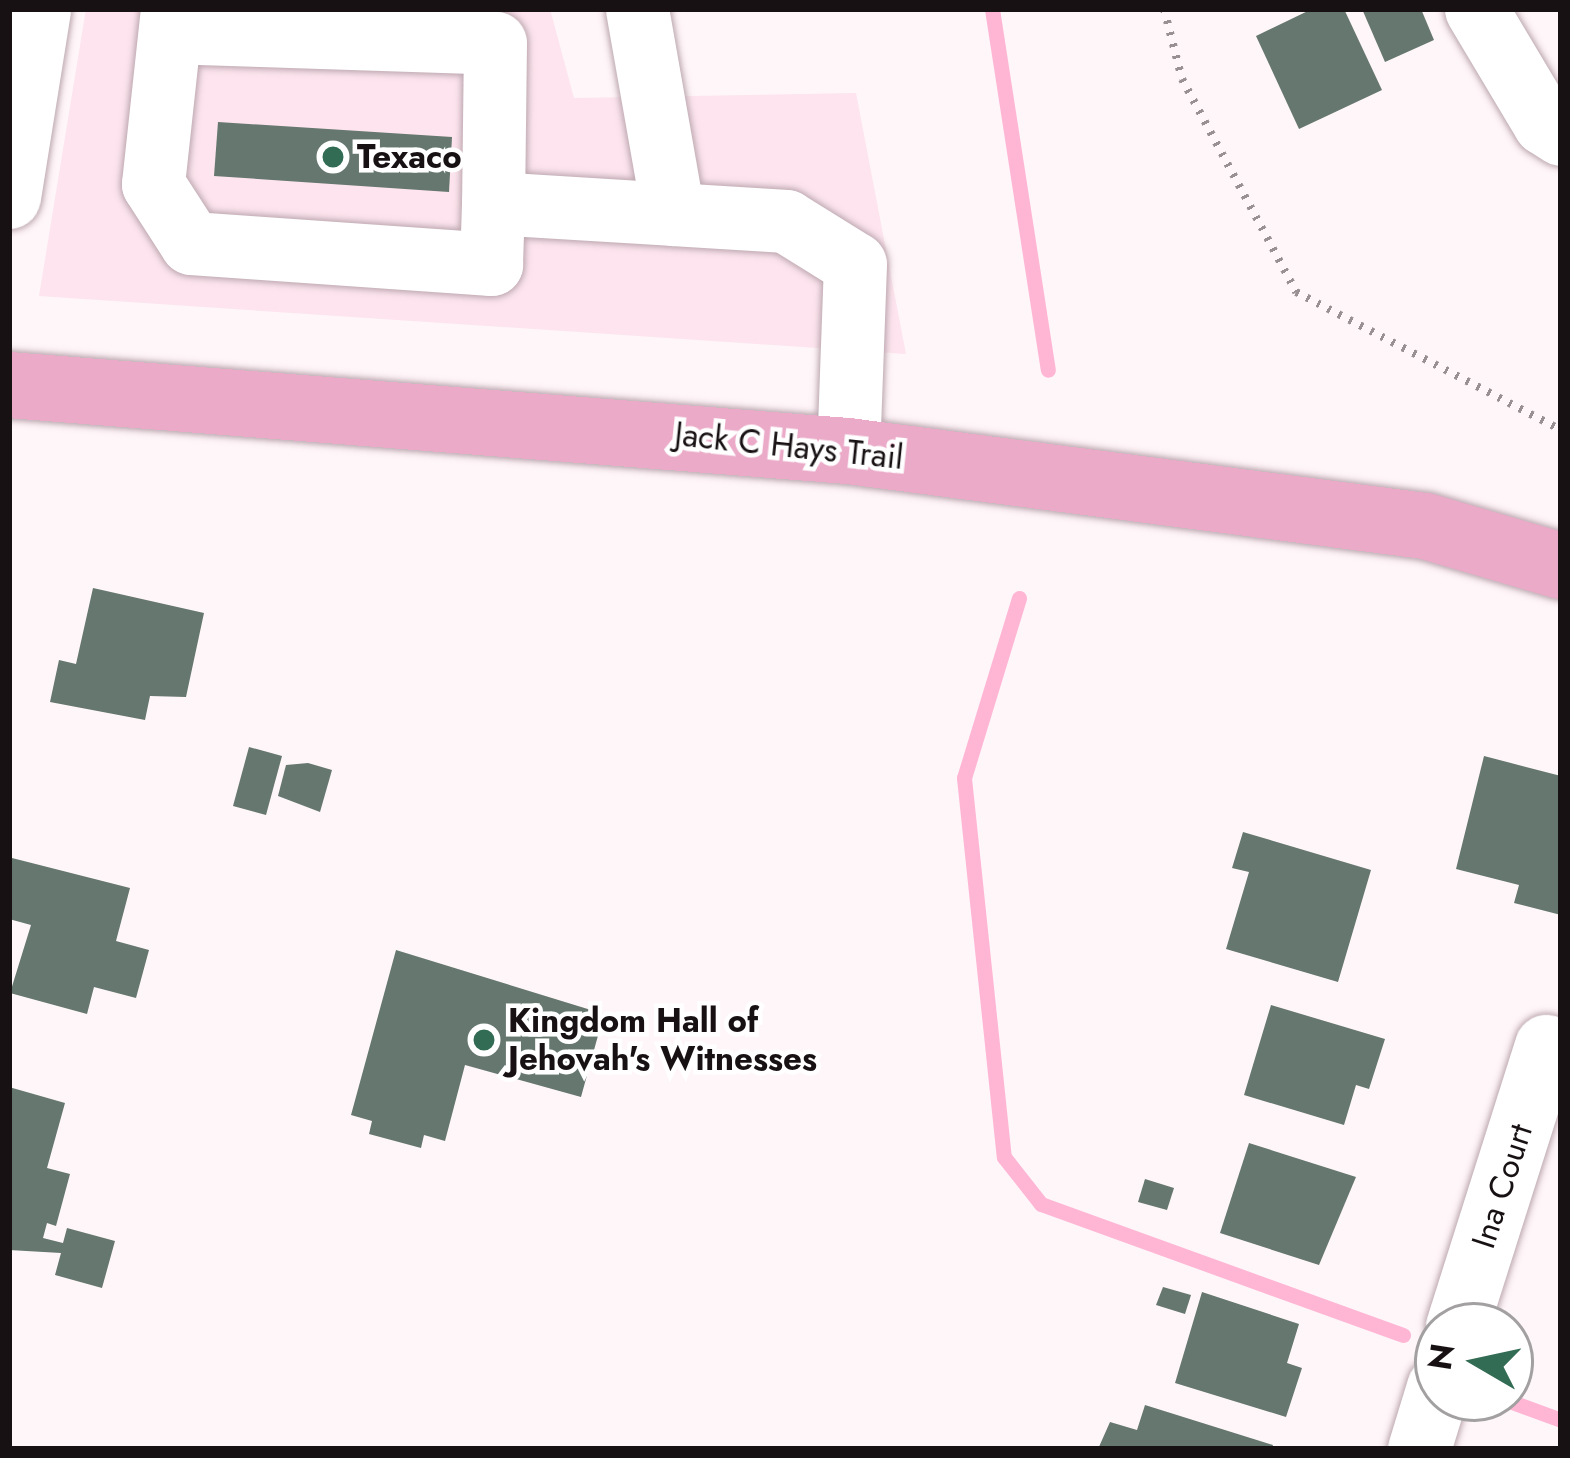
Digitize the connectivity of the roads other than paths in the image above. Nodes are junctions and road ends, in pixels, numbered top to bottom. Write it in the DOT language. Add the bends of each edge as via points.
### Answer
graph roads {
  1 [pos="39,9"];
  2 [pos="637,9"];
  3 [pos="1476,9"];
  4 [pos="171,21"];
  5 [pos="1561,134"];
  6 [pos="9,197"];
  7 [pos="493,203"];
  8 [pos="673,214"];
  9 [pos="9,385"];
  10 [pos="848,451"];
  11 [pos="1561,566"];
  12 [pos="1546,1046"];
  13 [pos="1465,1302"];
  1 -- 6 [label="street"];
  2 -- 8 [label="street"];
  3 -- 5 [label="street" via="1544,123"];
  4 -- 7 [label="street" via="495,43"];
  4 -- 7 [label="street" via="153,184 191,243 491,264"];
  7 -- 8 [label="street"];
  8 -- 10 [label="street" via="786,221 855,264"];
  9 -- 10 [label="main road, Jack C Hays Trail"];
  10 -- 11 [label="main road, Jack C Hays Trail" via="1425,526"];
  12 -- 13 [label="street, Ina Court"];
}
